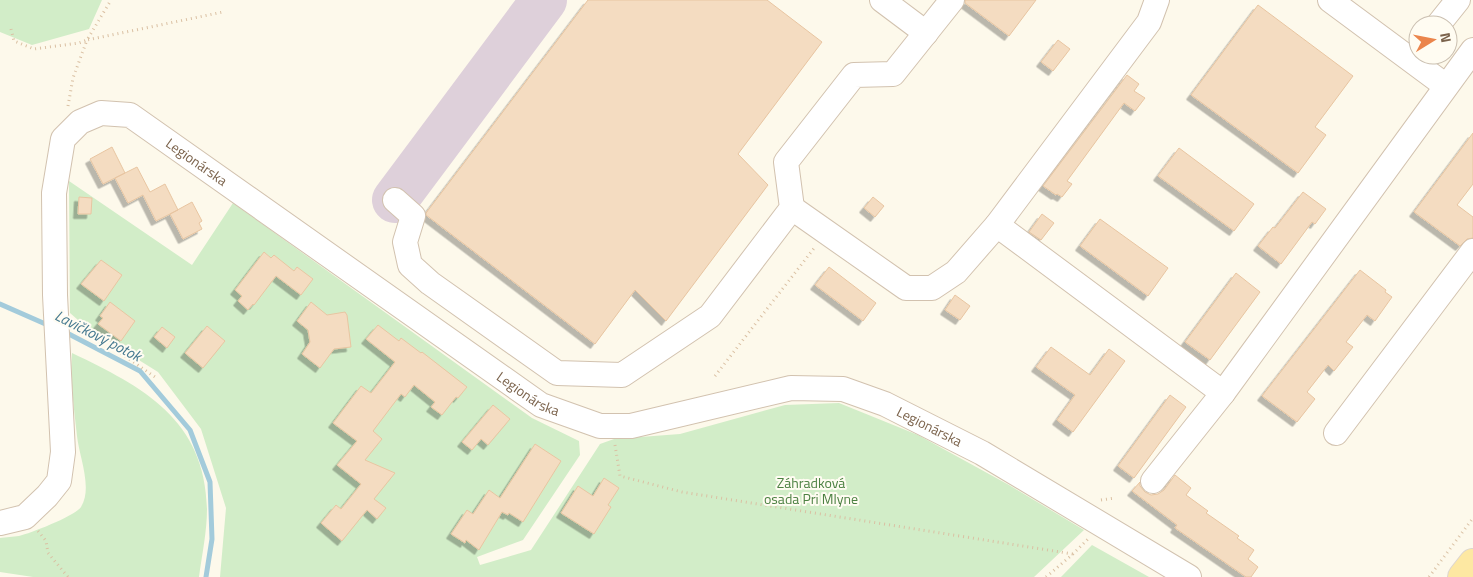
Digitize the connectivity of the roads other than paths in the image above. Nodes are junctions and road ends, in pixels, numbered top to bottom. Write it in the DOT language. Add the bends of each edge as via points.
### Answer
graph roads {
  1 [pos="882,0"];
  2 [pos="952,0"];
  3 [pos="1157,0"];
  4 [pos="1330,0"];
  5 [pos="1458,0"];
  6 [pos="1446,15"];
  7 [pos="926,33"];
  8 [pos="1473,50"];
  9 [pos="1408,51"];
  10 [pos="1424,65"];
  11 [pos="1446,86"];
  12 [pos="395,200"];
  13 [pos="792,208"];
  14 [pos="996,226"];
  15 [pos="1473,251"];
  16 [pos="1223,393"];
  17 [pos="1336,433"];
  18 [pos="1153,481"];
  19 [pos="0,523"];
  20 [pos="1473,563"];
  21 [pos="1188,577"];
  22 [pos="1462,577"];
  1 -- 7 [label="street"];
  2 -- 7 [label="street"];
  3 -- 14 [label="street" via="1149,22"];
  4 -- 9 [label="street"];
  5 -- 6 [label="street"];
  7 -- 13 [label="street" via="893,74 854,75 786,162"];
  8 -- 11 [label="street"];
  10 -- 11 [label="street"];
  11 -- 16 [label="street"];
  12 -- 13 [label="street" via="413,216 405,242 410,265 430,283 557,373 622,375 710,316"];
  13 -- 14 [label="street" via="906,288 932,288 956,272"];
  14 -- 16 [label="street"];
  15 -- 17 [label="street"];
  16 -- 18 [label="street"];
  19 -- 21 [label="street, Legionárska" via="25,517 59,480 63,452 55,301 54,193 63,138 80,122 102,113 130,115 541,405 600,426 631,426 790,388 843,389 885,404 982,453"];
  20 -- 22 [label="main road"];
}
